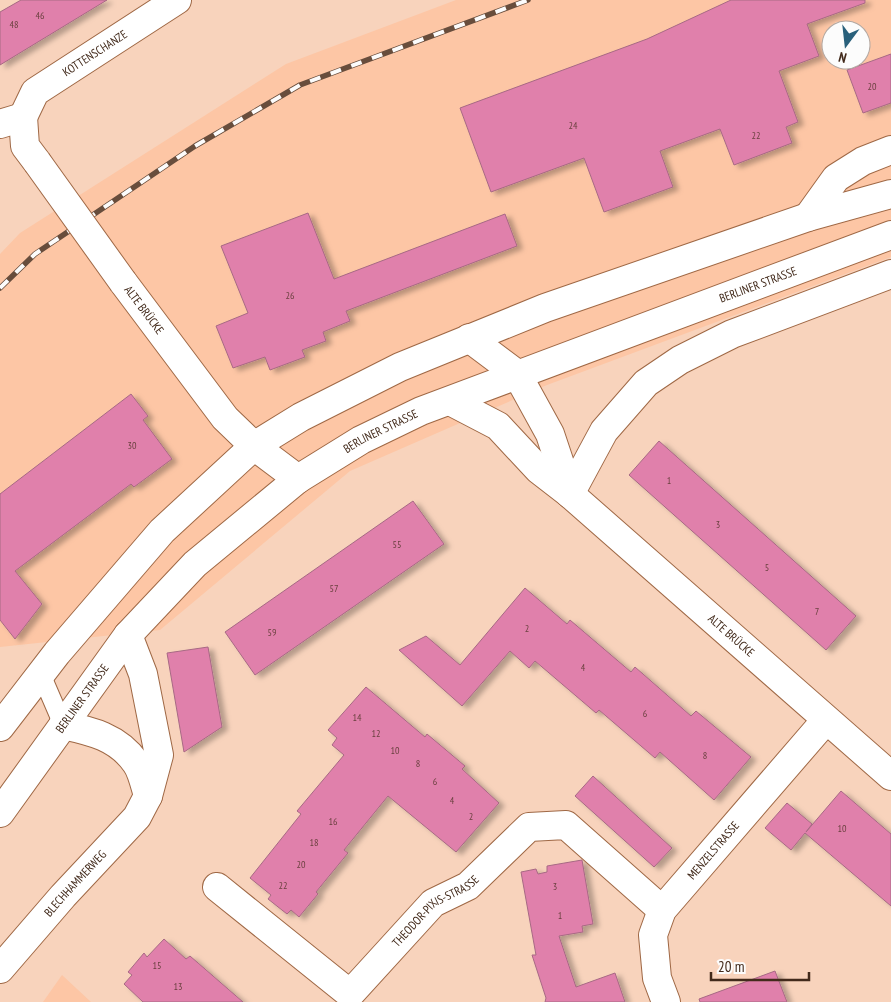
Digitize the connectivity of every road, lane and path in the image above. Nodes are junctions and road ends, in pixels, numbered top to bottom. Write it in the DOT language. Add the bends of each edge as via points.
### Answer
graph roads {
  1 [pos="177,0"];
  2 [pos="12,120"];
  3 [pos="891,150"];
  4 [pos="891,194"];
  5 [pos="808,217"];
  6 [pos="891,235"];
  7 [pos="891,274"];
  8 [pos="469,338"];
  9 [pos="517,374"];
  10 [pos="450,401"];
  11 [pos="254,446"];
  12 [pos="298,479"];
  13 [pos="570,494"];
  14 [pos="128,635"];
  15 [pos="41,674"];
  16 [pos="826,720"];
  17 [pos="62,724"];
  18 [pos="0,727"];
  19 [pos="891,776"];
  20 [pos="148,796"];
  21 [pos="0,813"];
  22 [pos="216,887"];
  23 [pos="662,910"];
  24 [pos="0,969"];
  25 [pos="666,1002"];
  1 -- 2 [label="street, KOTTENSCHANZE" via="35,92"];
  2 -- 11 [label="street, ALTE BRÜCKE, bridge" via="25,146 214,405"];
  3 -- 5 [label="street" via="863,161 836,178"];
  4 -- 5 [label="street"];
  5 -- 8 [label="street" via="545,308"];
  6 -- 9 [label="street, BERLINER STRASSE"];
  7 -- 13 [label="street" via="732,334 680,360 646,383 604,431"];
  8 -- 9 [label="street"];
  8 -- 11 [label="street" via="373,379"];
  9 -- 10 [label="street, BERLINER STRASSE"];
  9 -- 13 [label="street" via="550,434"];
  10 -- 12 [label="street, BERLINER STRASSE" via="361,440"];
  10 -- 13 [label="street, ALTE BRÜCKE" via="498,426 539,470"];
  11 -- 12 [label="street, ALTE BRÜCKE"];
  11 -- 15 [label="street" via="162,531"];
  12 -- 14 [label="street, BERLINER STRASSE" via="195,564"];
  13 -- 16 [label="street, ALTE BRÜCKE"];
  14 -- 17 [label="street, BERLINER STRASSE"];
  14 -- 20 [label="street, BLECHHAMMERWEG" via="143,674 159,755"];
  15 -- 17 [label="lane"];
  15 -- 18 [label="street"];
  16 -- 19 [label="street, ALTE BRÜCKE"];
  16 -- 23 [label="street, MENZELSTRASSE"];
  17 -- 20 [label="street" via="96,732 116,742 137,764"];
  17 -- 21 [label="street, BERLINER STRASSE"];
  20 -- 24 [label="street, BLECHHAMMERWEG" via="137,817"];
  22 -- 23 [label="street, THEODOR-PIXIS-STRASSE" via="350,994 433,903 468,886 529,827 566,825"];
  23 -- 25 [label="street, MENZELSTRASSE" via="653,935 657,978"];
}
